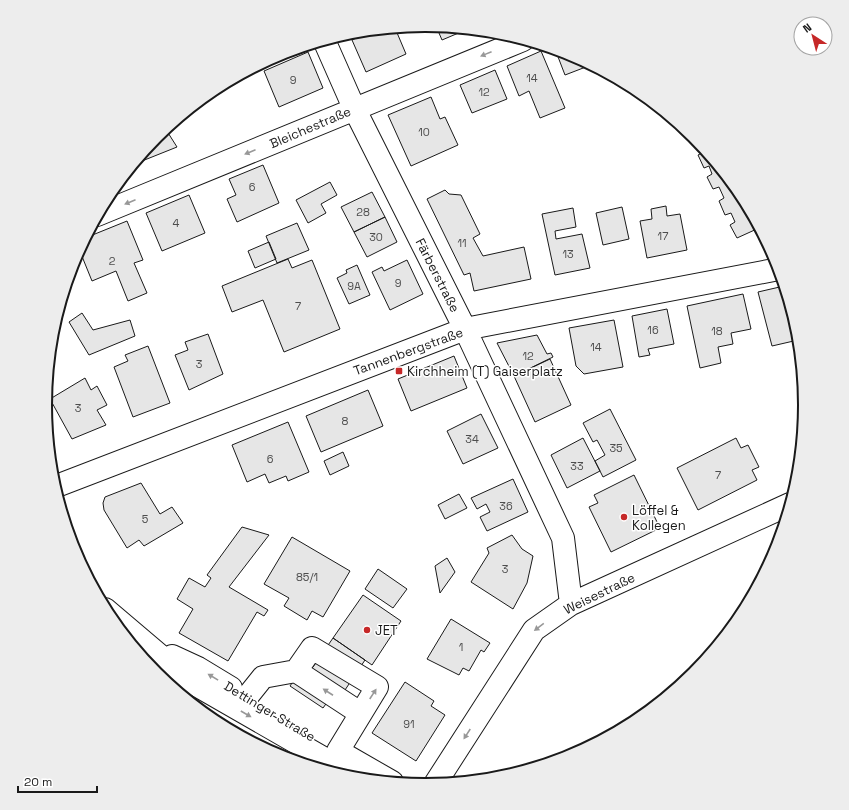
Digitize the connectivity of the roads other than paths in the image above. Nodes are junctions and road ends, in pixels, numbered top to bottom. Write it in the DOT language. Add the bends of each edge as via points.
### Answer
graph roads {
  1 [pos="514,43"];
  2 [pos="326,45"];
  3 [pos="354,108"];
  4 [pos="105,212"];
  5 [pos="773,271"];
  6 [pos="465,329"];
  7 [pos="60,485"];
  8 [pos="783,507"];
  9 [pos="571,604"];
  10 [pos="123,624"];
  11 [pos="146,643"];
  12 [pos="296,671"];
  13 [pos="246,697"];
  14 [pos="360,713"];
  15 [pos="338,751"];
  16 [pos="341,768"];
  17 [pos="380,775"];
  18 [pos="439,777"];
  1 -- 3 [label="street, Bleichestraße, one-way"];
  2 -- 3 [label="street, Färberstraße"];
  3 -- 4 [label="street, Bleichestraße, one-way"];
  3 -- 6 [label="street, Färberstraße"];
  5 -- 6 [label="street, Tannenbergstraße"];
  6 -- 7 [label="street, Tannenbergstraße"];
  6 -- 9 [label="street, Färberstraße" via="563,538"];
  8 -- 9 [label="street, Weisestraße"];
  9 -- 18 [label="street, Weisestraße, one-way" via="534,630"];
  10 -- 11 [label="street, Dettinger Straße"];
  13 -- 11 [label="street, Dettinger Straße, one-way" via="198,668"];
  11 -- 16 [label="street, Dettinger Straße, one-way" via="191,682"];
  12 -- 13 [label="street" via="263,677"];
  14 -- 12 [label="street, one-way"];
  14 -- 12 [label="street, one-way" via="377,687 312,648"];
  13 -- 15 [label="street, Dettinger Straße"];
  14 -- 15 [label="street"];
  15 -- 17 [label="street, Dettinger Straße"];
}
